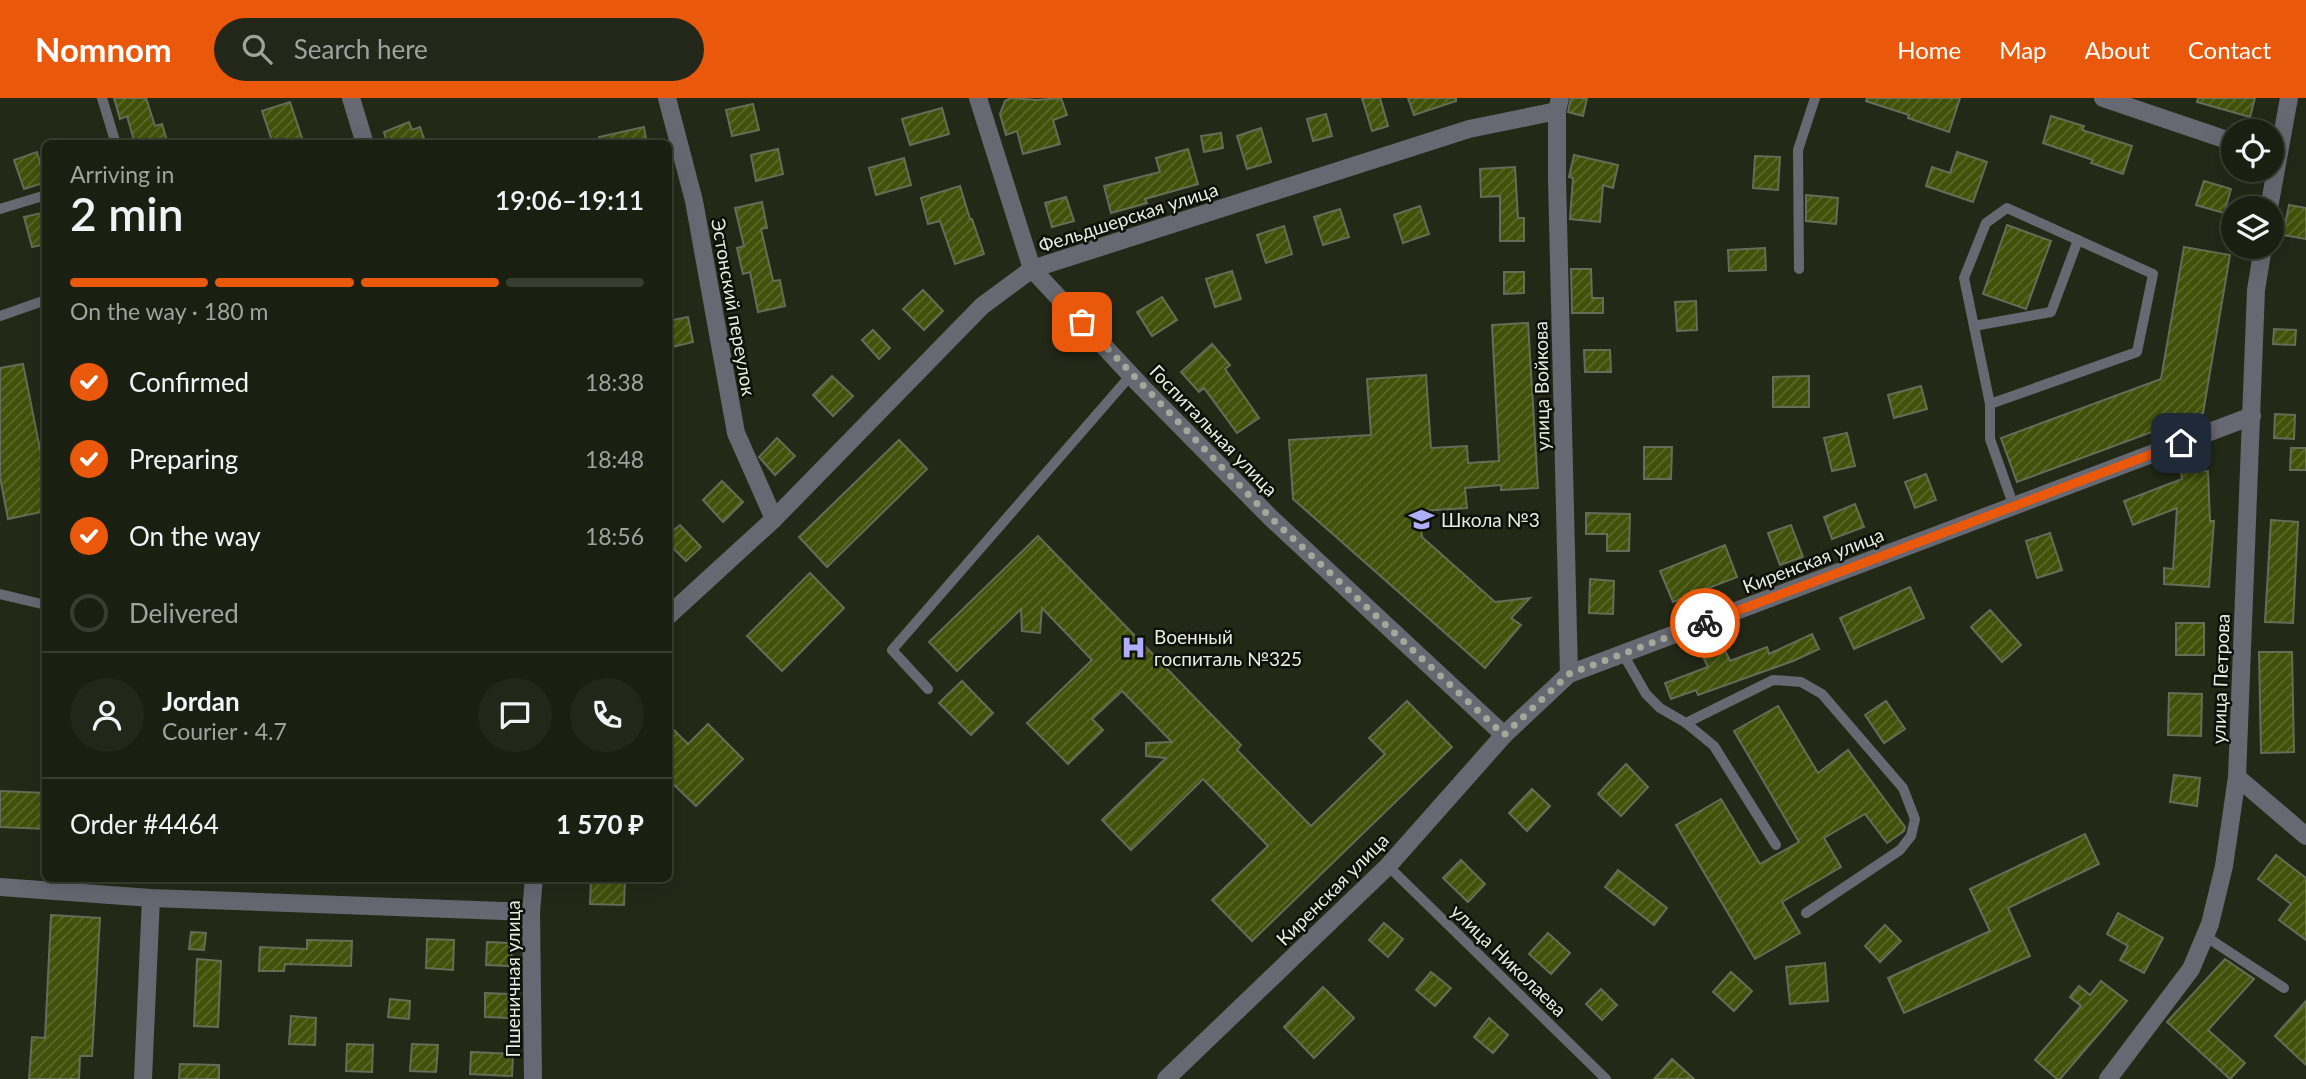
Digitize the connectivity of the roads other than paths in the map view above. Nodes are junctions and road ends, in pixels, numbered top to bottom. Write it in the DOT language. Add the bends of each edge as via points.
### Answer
graph roads {
  1 [pos="102,98"];
  2 [pos="351,98"];
  3 [pos="667,98"];
  4 [pos="978,98"];
  5 [pos="1815,98"];
  6 [pos="2103,98"];
  7 [pos="2290,98"];
  8 [pos="1559,104"];
  9 [pos="2284,119"];
  10 [pos="2221,138"];
  11 [pos="115,140"];
  12 [pos="364,140"];
  13 [pos="42,196"];
  14 [pos="0,209"];
  15 [pos="2078,240"];
  16 [pos="2261,259"];
  17 [pos="1032,269"];
  18 [pos="1799,270"];
  19 [pos="42,301"];
  20 [pos="0,316"];
  21 [pos="1974,326"];
  22 [pos="1131,375"];
  23 [pos="1990,404"];
  24 [pos="2252,415"];
  25 [pos="2014,507"];
  26 [pos="774,519"];
  27 [pos="0,593"];
  28 [pos="42,604"];
  29 [pos="672,612"];
  30 [pos="1623,654"];
  31 [pos="1569,674"];
  32 [pos="928,689"];
  33 [pos="1686,723"];
  34 [pos="1504,735"];
  35 [pos="2237,777"];
  36 [pos="2306,836"];
  37 [pos="1776,845"];
  38 [pos="1388,866"];
  39 [pos="534,882"];
  40 [pos="0,887"];
  41 [pos="151,898"];
  42 [pos="531,912"];
  43 [pos="1806,913"];
  44 [pos="2205,936"];
  45 [pos="2284,988"];
  46 [pos="143,1079"];
  47 [pos="533,1079"];
  48 [pos="1166,1079"];
  49 [pos="1606,1079"];
  50 [pos="2108,1079"];
  1 -- 11 [label="lane"];
  2 -- 12 [label="street"];
  3 -- 26 [label="street, Эстонский переулок" via="694,201 736,433"];
  4 -- 17 [label="street, Госпитальная улица"];
  5 -- 18 [label="lane" via="1798,150"];
  6 -- 10 [label="street"];
  7 -- 9 [label="street"];
  8 -- 17 [label="street, Фельдшерская улица"];
  8 -- 31 [label="street, улица Войкова"];
  13 -- 14 [label="lane"];
  15 -- 21 [label="lane" via="2051,312"];
  15 -- 21 [label="lane" via="2007,208 1986,223 1964,278"];
  15 -- 23 [label="lane" via="2153,274 2137,352"];
  16 -- 24 [label="street, улица Петрова"];
  17 -- 22 [label="street, Госпитальная улица"];
  17 -- 26 [label="street, Фельдшерская улица" via="982,306"];
  19 -- 20 [label="lane"];
  21 -- 23 [label="lane"];
  22 -- 32 [label="lane" via="892,650"];
  22 -- 34 [label="street, Госпитальная улица" via="1270,517"];
  23 -- 25 [label="lane" via="1990,439"];
  24 -- 25 [label="street, Киренская улица"];
  24 -- 35 [label="street, улица Петрова"];
  25 -- 30 [label="street, Киренская улица"];
  26 -- 29 [label="street, Фельдшерская улица"];
  27 -- 28 [label="lane"];
  30 -- 31 [label="street, Киренская улица"];
  30 -- 33 [label="lane" via="1646,694"];
  31 -- 34 [label="street, Киренская улица"];
  33 -- 37 [label="lane" via="1714,746"];
  33 -- 43 [label="lane" via="1773,680 1801,682 1822,694 1903,788 1915,819 1911,836 1900,850"];
  34 -- 38 [label="street, Киренская улица"];
  35 -- 36 [label="street"];
  35 -- 44 [label="street, улица Петрова" via="2224,866"];
  38 -- 48 [label="street, Киренская улица"];
  38 -- 49 [label="lane, улица Николаева"];
  39 -- 42 [label="street, Пшеничная улица"];
  40 -- 41 [label="street"];
  41 -- 42 [label="street"];
  41 -- 46 [label="street"];
  42 -- 47 [label="street, Пшеничная улица"];
  44 -- 45 [label="lane"];
  44 -- 50 [label="street, улица Петрова" via="2191,968"];
}
